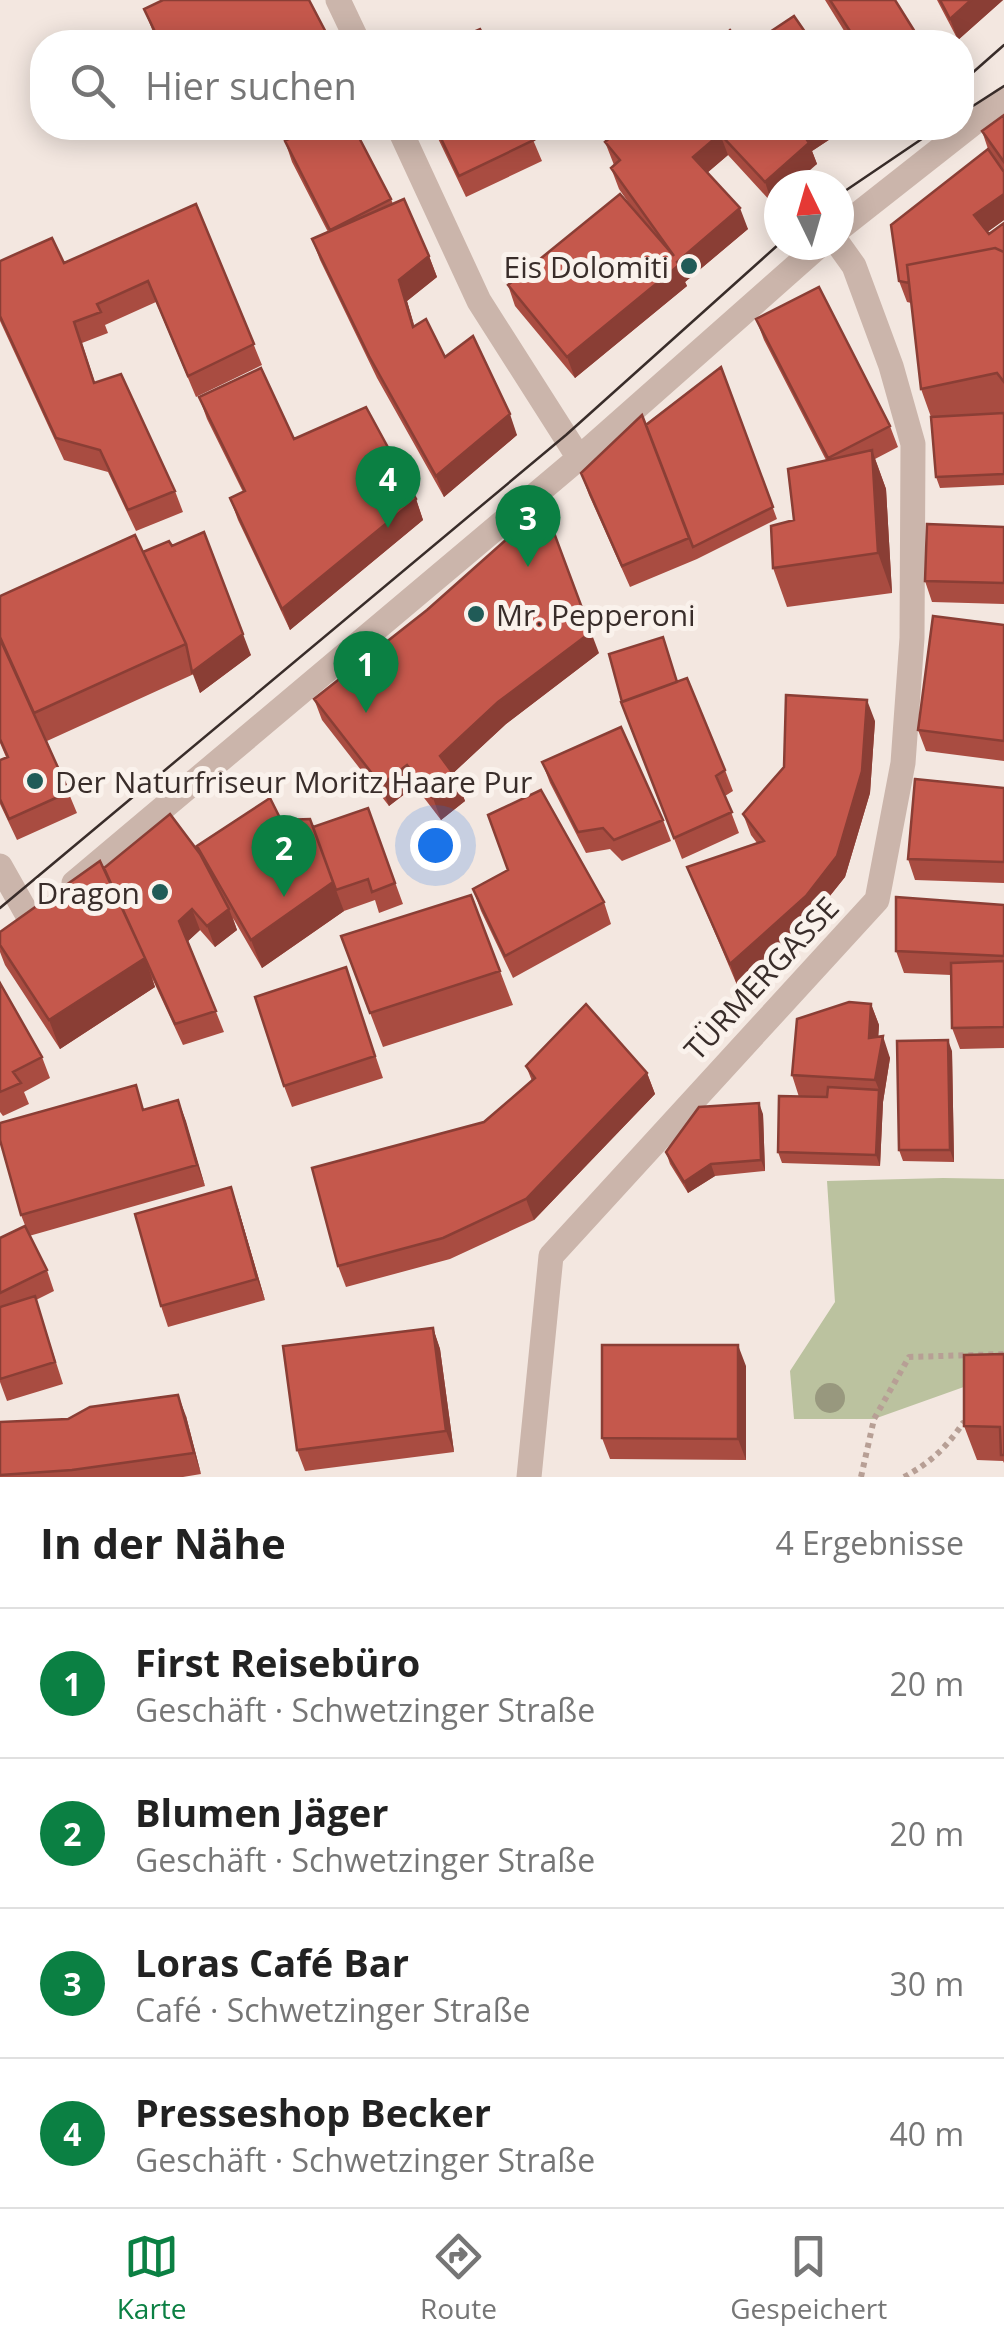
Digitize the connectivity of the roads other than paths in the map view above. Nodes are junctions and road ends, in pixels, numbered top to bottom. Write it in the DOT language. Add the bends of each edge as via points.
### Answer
graph roads {
  1 [pos="338,0"];
  2 [pos="352,30"];
  3 [pos="1004,99"];
  4 [pos="974,123"];
  5 [pos="404,140"];
  6 [pos="952,140"];
  7 [pos="854,217"];
  8 [pos="803,260"];
  9 [pos="850,260"];
  10 [pos="579,458"];
  11 [pos="0,866"];
  12 [pos="529,1477"];
  1 -- 2 [label="street"];
  3 -- 4 [label="street"];
  5 -- 10 [label="street" via="478,301"];
  6 -- 7 [label="street"];
  8 -- 10 [label="street"];
  9 -- 12 [label="street, TÜRMERGASSE" via="914,444 903,763 876,900 550,1256"];
  10 -- 11 [label="street" via="38,913"];
}
